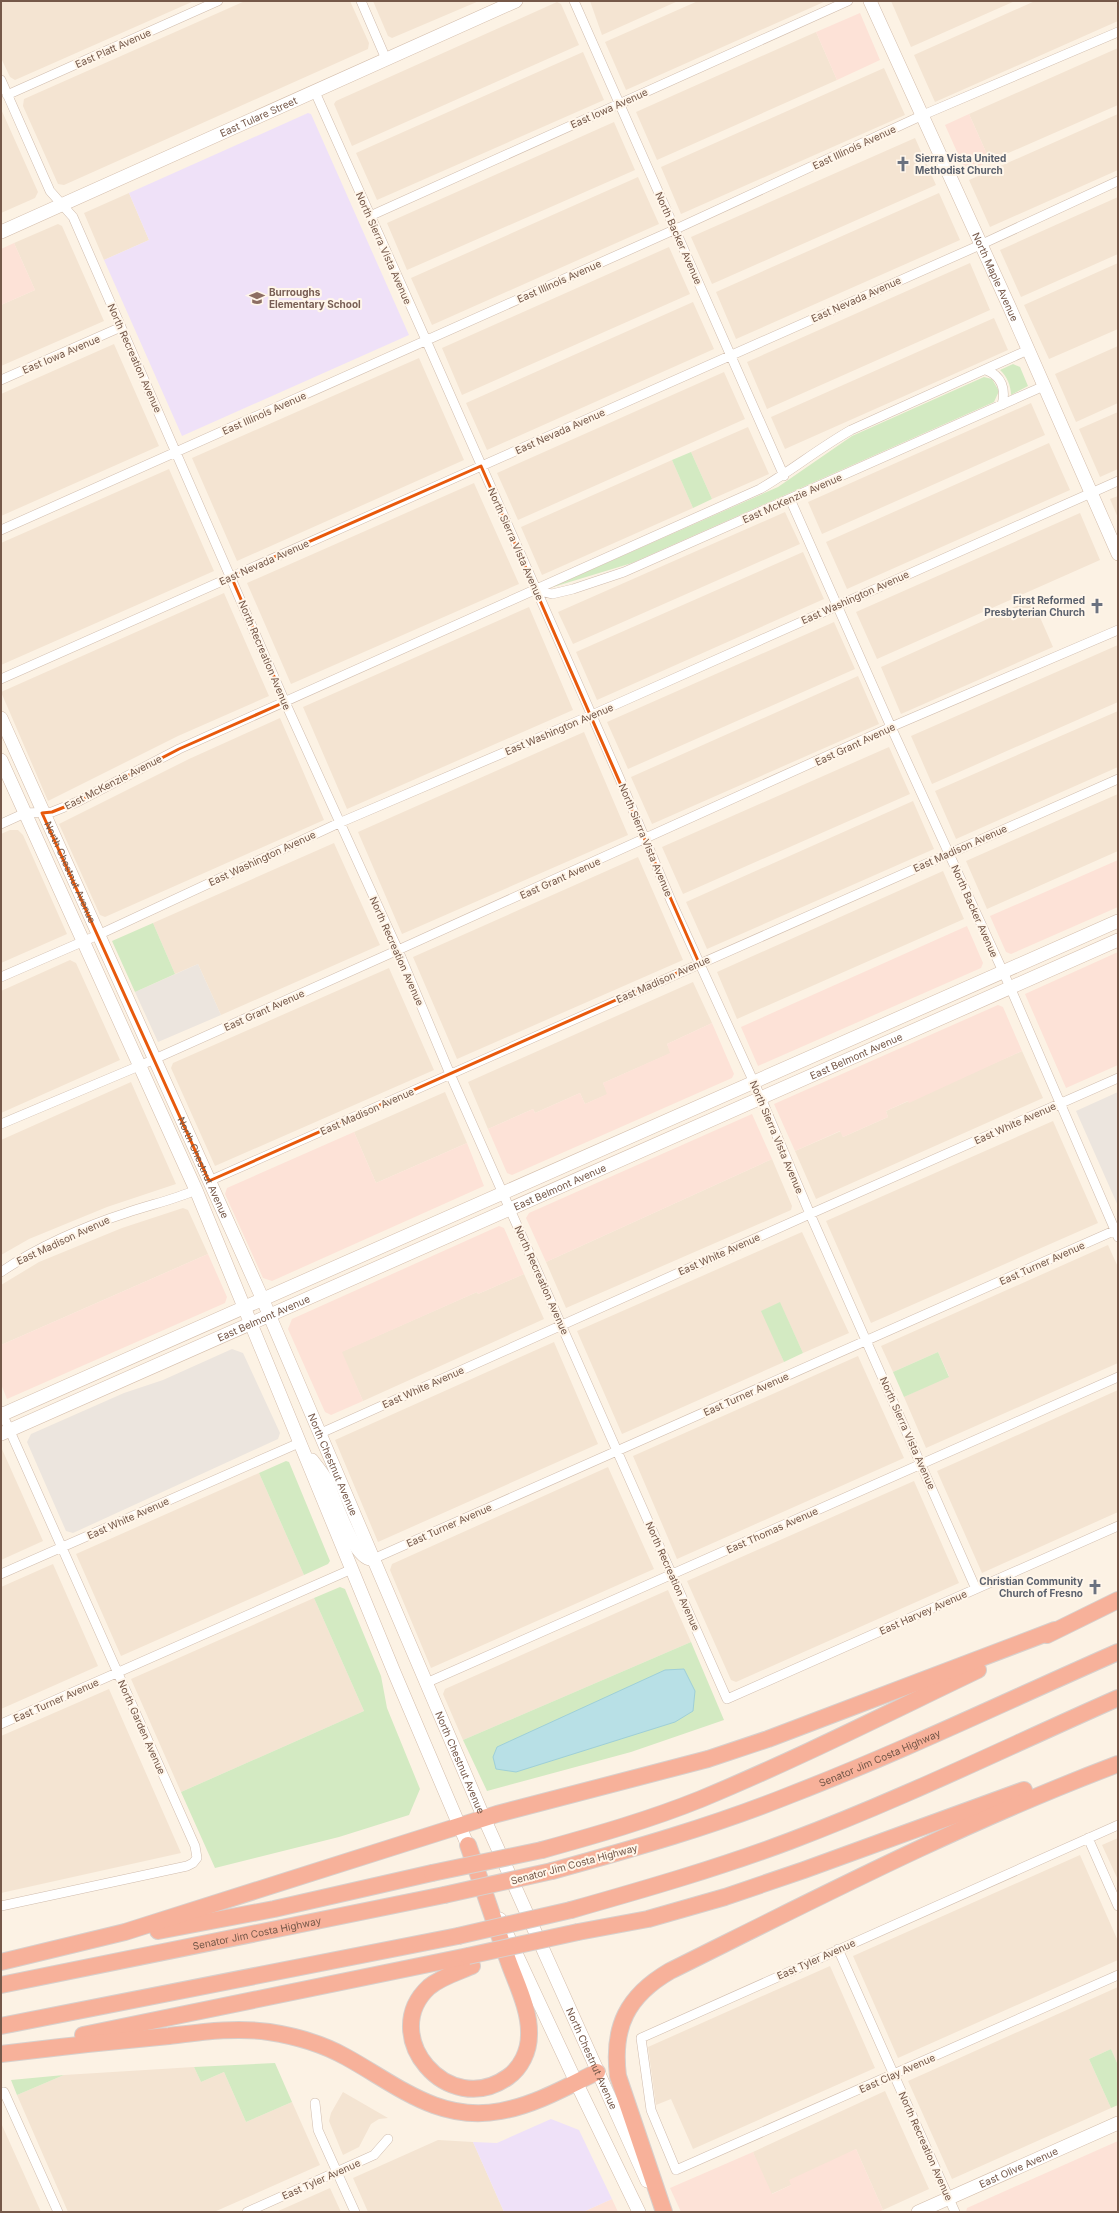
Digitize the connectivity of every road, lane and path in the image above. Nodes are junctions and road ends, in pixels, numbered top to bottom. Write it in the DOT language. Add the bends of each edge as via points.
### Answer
graph roads {
  1 [pos="218,1"];
  2 [pos="361,1"];
  3 [pos="516,1"];
  4 [pos="574,1"];
  5 [pos="848,1"];
  6 [pos="870,1"];
  7 [pos="501,4"];
  8 [pos="1118,32"];
  9 [pos="386,59"];
  10 [pos="1,80"];
  11 [pos="315,92"];
  12 [pos="7,95"];
  13 [pos="620,103"];
  14 [pos="923,115"];
  15 [pos="1118,181"];
  16 [pos="63,205"];
  17 [pos="370,216"];
  18 [pos="676,229"];
  19 [pos="1,232"];
  20 [pos="980,245"];
  21 [pos="121,328"];
  22 [pos="426,340"];
  23 [pos="1028,350"];
  24 [pos="731,354"];
  25 [pos="986,370"];
  26 [pos="1,380"];
  27 [pos="1044,386"];
  28 [pos="1002,405"];
  29 [pos="177,452"];
  30 [pos="481,466"];
  31 [pos="784,476"];
  32 [pos="1118,481"];
  33 [pos="1091,493"];
  34 [pos="790,499"];
  35 [pos="1,530"];
  36 [pos="1118,554"];
  37 [pos="231,576"];
  38 [pos="536,590"];
  39 [pos="836,605"];
  40 [pos="1118,630"];
  41 [pos="1,679"];
  42 [pos="285,702"];
  43 [pos="592,715"];
  44 [pos="1,718"];
  45 [pos="891,727"];
  46 [pos="1,760"];
  47 [pos="1118,779"];
  48 [pos="42,813"];
  49 [pos="25,814"];
  50 [pos="339,823"];
  51 [pos="1,824"];
  52 [pos="646,840"];
  53 [pos="949,853"];
  54 [pos="1118,921"];
  55 [pos="98,935"];
  56 [pos="1118,940"];
  57 [pos="83,941"];
  58 [pos="398,950"];
  59 [pos="699,963"];
  60 [pos="1002,972"];
  61 [pos="1,977"];
  62 [pos="1010,987"];
  63 [pos="154,1058"];
  64 [pos="139,1066"];
  65 [pos="450,1074"];
  66 [pos="1118,1078"];
  67 [pos="753,1082"];
  68 [pos="761,1098"];
  69 [pos="1060,1104"];
  70 [pos="1,1124"];
  71 [pos="209,1181"];
  72 [pos="196,1190"];
  73 [pos="503,1193"];
  74 [pos="510,1209"];
  75 [pos="810,1214"];
  76 [pos="1117,1232"];
  77 [pos="1,1272"];
  78 [pos="262,1300"];
  79 [pos="244,1308"];
  80 [pos="269,1316"];
  81 [pos="250,1324"];
  82 [pos="562,1325"];
  83 [pos="866,1340"];
  84 [pos="1118,1377"];
  85 [pos="1,1414"];
  86 [pos="5,1432"];
  87 [pos="321,1433"];
  88 [pos="299,1443"];
  89 [pos="618,1451"];
  90 [pos="922,1464"];
  91 [pos="1118,1526"];
  92 [pos="62,1547"];
  93 [pos="373,1559"];
  94 [pos="352,1569"];
  95 [pos="1,1574"];
  96 [pos="672,1574"];
  97 [pos="976,1589"];
  98 [pos="1118,1600"];
  99 [pos="1055,1630"];
  100 [pos="1118,1647"];
  101 [pos="1118,1652"];
  102 [pos="1075,1671"];
  103 [pos="117,1673"];
  104 [pos="426,1683"];
  105 [pos="727,1699"];
  106 [pos="1118,1699"];
  107 [pos="1,1724"];
  108 [pos="1118,1756"];
  109 [pos="1118,1764"];
  110 [pos="484,1818"];
  111 [pos="1118,1825"];
  112 [pos="459,1826"];
  113 [pos="1088,1838"];
  114 [pos="468,1846"];
  115 [pos="1,1906"];
  116 [pos="1118,1906"];
  117 [pos="60,1949"];
  118 [pos="838,1949"];
  119 [pos="470,1961"];
  120 [pos="1,1962"];
  121 [pos="1118,1975"];
  122 [pos="1,1985"];
  123 [pos="1,2026"];
  124 [pos="1,2051"];
  125 [pos="1,2054"];
  126 [pos="597,2072"];
  127 [pos="894,2074"];
  128 [pos="576,2082"];
  129 [pos="2,2092"];
  130 [pos="315,2103"];
  131 [pos="1118,2123"];
  132 [pos="388,2138"];
  133 [pos="676,2170"];
  134 [pos="337,2172"];
  135 [pos="949,2198"];
  136 [pos="58,2212"];
  137 [pos="247,2212"];
  138 [pos="354,2212"];
  139 [pos="639,2212"];
  140 [pos="662,2212"];
  141 [pos="918,2212"];
  142 [pos="955,2212"];
  1 -- 12 [label="street, East Platt Avenue"];
  2 -- 9 [label="street"];
  3 -- 7 [label="main road, East Tulare Street"];
  4 -- 13 [label="street, North Backer Avenue"];
  5 -- 13 [label="street, East Iowa Avenue"];
  6 -- 14 [label="main road, North Maple Avenue"];
  7 -- 9 [label="main road, East Tulare Street"];
  8 -- 14 [label="street, East Illinois Avenue"];
  9 -- 11 [label="main road, East Tulare Street"];
  10 -- 12 [label="street, North Recreation Avenue"];
  11 -- 16 [label="main road, East Tulare Street"];
  11 -- 17 [label="street, North Sierra Vista Avenue"];
  12 -- 16 [label="street, North Recreation Avenue" via="50,191"];
  13 -- 17 [label="street, East Iowa Avenue"];
  13 -- 18 [label="street, North Backer Avenue"];
  14 -- 18 [label="street, East Illinois Avenue"];
  14 -- 20 [label="main road, North Maple Avenue"];
  15 -- 20 [label="street, East Nevada Avenue"];
  16 -- 19 [label="main road, East Tulare Street"];
  16 -- 21 [label="street, North Recreation Avenue" via="73,217"];
  17 -- 22 [label="street, North Sierra Vista Avenue"];
  18 -- 22 [label="street, East Illinois Avenue"];
  18 -- 24 [label="street, North Backer Avenue"];
  20 -- 23 [label="main road, North Maple Avenue"];
  20 -- 24 [label="street, East Nevada Avenue"];
  21 -- 26 [label="street, East Iowa Avenue"];
  21 -- 29 [label="street, North Recreation Avenue"];
  22 -- 29 [label="street, East Illinois Avenue"];
  22 -- 30 [label="street, North Sierra Vista Avenue"];
  23 -- 25 [label="street"];
  23 -- 27 [label="main road, North Maple Avenue"];
  24 -- 30 [label="street, East Nevada Avenue"];
  24 -- 31 [label="street, North Backer Avenue"];
  25 -- 28 [label="street" via="999,378 1004,389"];
  25 -- 31 [label="street" via="851,430"];
  27 -- 28 [label="street, East McKenzie Avenue"];
  27 -- 33 [label="main road, North Maple Avenue"];
  28 -- 34 [label="street, East McKenzie Avenue"];
  29 -- 35 [label="street, East Illinois Avenue"];
  29 -- 37 [label="street, North Recreation Avenue"];
  30 -- 37 [label="street, East Nevada Avenue"];
  30 -- 38 [label="street, North Sierra Vista Avenue"];
  31 -- 38 [label="street, East McKenzie Avenue"];
  32 -- 33 [label="street, East Washington Avenue"];
  33 -- 36 [label="main road, North Maple Avenue"];
  33 -- 39 [label="street, East Washington Avenue"];
  34 -- 38 [label="street, East McKenzie Avenue" via="624,572 552,594"];
  34 -- 39 [label="street, North Backer Avenue"];
  37 -- 41 [label="street, East Nevada Avenue"];
  37 -- 42 [label="street, North Recreation Avenue"];
  38 -- 42 [label="street, East McKenzie Avenue"];
  38 -- 43 [label="street, North Sierra Vista Avenue"];
  39 -- 43 [label="street, East Washington Avenue"];
  39 -- 45 [label="street, North Backer Avenue"];
  40 -- 45 [label="street, East Grant Avenue"];
  42 -- 48 [label="street, East McKenzie Avenue" via="179,749 77,802 52,812"];
  42 -- 50 [label="street, North Recreation Avenue"];
  43 -- 50 [label="street, East Washington Avenue"];
  43 -- 52 [label="street, North Sierra Vista Avenue"];
  44 -- 48 [label="main road, North Chestnut Avenue"];
  45 -- 52 [label="street, East Grant Avenue"];
  45 -- 53 [label="street, North Backer Avenue"];
  46 -- 49 [label="main road, North Chestnut Avenue"];
  47 -- 53 [label="street, East Madison Avenue"];
  48 -- 49 [label="street, East McKenzie Avenue"];
  48 -- 55 [label="main road, North Chestnut Avenue"];
  49 -- 51 [label="street, East McKenzie Avenue"];
  49 -- 57 [label="main road, North Chestnut Avenue"];
  50 -- 55 [label="street, East Washington Avenue"];
  50 -- 58 [label="street, North Recreation Avenue"];
  52 -- 58 [label="street, East Grant Avenue"];
  52 -- 59 [label="street, North Sierra Vista Avenue"];
  53 -- 59 [label="street, East Madison Avenue"];
  53 -- 60 [label="street, North Backer Avenue"];
  54 -- 60 [label="main road, East Belmont Avenue"];
  55 -- 57 [label="street, East Washington Avenue"];
  55 -- 63 [label="main road, North Chestnut Avenue"];
  56 -- 62 [label="main road, East Belmont Avenue"];
  57 -- 61 [label="street, East Washington Avenue"];
  57 -- 64 [label="main road, North Chestnut Avenue"];
  58 -- 63 [label="street, East Grant Avenue"];
  58 -- 65 [label="street, North Recreation Avenue"];
  59 -- 65 [label="street, East Madison Avenue"];
  59 -- 67 [label="street, North Sierra Vista Avenue"];
  60 -- 62 [label="street, North Backer Avenue"];
  60 -- 67 [label="main road, East Belmont Avenue"];
  62 -- 68 [label="main road, East Belmont Avenue"];
  62 -- 69 [label="street, North Backer Avenue"];
  63 -- 64 [label="street, East Grant Avenue"];
  63 -- 71 [label="main road, North Chestnut Avenue"];
  64 -- 70 [label="street, East Grant Avenue"];
  64 -- 72 [label="main road, North Chestnut Avenue"];
  65 -- 71 [label="street, East Madison Avenue"];
  65 -- 73 [label="street, North Recreation Avenue"];
  66 -- 69 [label="street, East White Avenue"];
  67 -- 68 [label="street, North Sierra Vista Avenue"];
  67 -- 73 [label="main road, East Belmont Avenue"];
  68 -- 74 [label="main road, East Belmont Avenue"];
  68 -- 75 [label="street, North Sierra Vista Avenue"];
  69 -- 75 [label="street, East White Avenue"];
  69 -- 76 [label="street, North Backer Avenue"];
  71 -- 78 [label="main road, North Chestnut Avenue"];
  72 -- 77 [label="street, East Madison Avenue" via="113,1217 33,1252"];
  72 -- 79 [label="main road, North Chestnut Avenue"];
  73 -- 74 [label="street, North Recreation Avenue"];
  73 -- 78 [label="main road, East Belmont Avenue"];
  74 -- 80 [label="main road, East Belmont Avenue"];
  74 -- 82 [label="street, North Recreation Avenue"];
  75 -- 82 [label="street, East White Avenue"];
  75 -- 83 [label="street, North Sierra Vista Avenue"];
  76 -- 83 [label="street, East Turner Avenue"];
  78 -- 79 [label="main road, East Belmont Avenue"];
  78 -- 80 [label="main road, North Chestnut Avenue"];
  79 -- 81 [label="main road, North Chestnut Avenue"];
  79 -- 85 [label="main road, East Belmont Avenue"];
  80 -- 81 [label="main road, East Belmont Avenue"];
  80 -- 87 [label="main road, North Chestnut Avenue"];
  81 -- 86 [label="main road, East Belmont Avenue"];
  81 -- 88 [label="main road, North Chestnut Avenue"];
  82 -- 87 [label="street, East White Avenue"];
  82 -- 89 [label="street, North Recreation Avenue"];
  83 -- 89 [label="street, East Turner Avenue"];
  83 -- 90 [label="street, North Sierra Vista Avenue"];
  84 -- 90 [label="street, East Thomas Avenue"];
  85 -- 86 [label="street, North Garden Avenue"];
  86 -- 92 [label="street, North Garden Avenue"];
  87 -- 93 [label="main road, North Chestnut Avenue"];
  88 -- 92 [label="street, East White Avenue"];
  88 -- 93 [label="main road" via="326,1479 355,1548 363,1557"];
  88 -- 94 [label="main road, North Chestnut Avenue"];
  89 -- 93 [label="street, East Turner Avenue"];
  89 -- 96 [label="street, North Recreation Avenue"];
  90 -- 96 [label="street, East Thomas Avenue"];
  90 -- 97 [label="street, North Sierra Vista Avenue"];
  91 -- 97 [label="street, East Harvey Avenue"];
  92 -- 95 [label="street, East White Avenue"];
  92 -- 103 [label="street, North Garden Avenue"];
  93 -- 104 [label="main road, North Chestnut Avenue"];
  94 -- 103 [label="street, East Turner Avenue"];
  94 -- 112 [label="main road, North Chestnut Avenue"];
  96 -- 104 [label="street, East Thomas Avenue"];
  96 -- 105 [label="street, North Recreation Avenue"];
  97 -- 105 [label="street, East Harvey Avenue"];
  98 -- 99 [label="highway"];
  99 -- 110 [label="highway" via="708,1759"];
  99 -- 117 [label="highway, bridge" via="991,1664 751,1778 645,1820 542,1850 274,1909"];
  100 -- 102 [label="highway"];
  101 -- 102 [label="highway, Senator Jim Costa Highway"];
  102 -- 122 [label="highway, Senator Jim Costa Highway, bridge" via="789,1796 644,1846 444,1896"];
  103 -- 107 [label="street, East Turner Avenue"];
  103 -- 115 [label="street, North Garden Avenue" via="194,1846 197,1858 186,1866"];
  104 -- 110 [label="main road, North Chestnut Avenue"];
  106 -- 123 [label="highway, bridge" via="931,1782 791,1840 690,1876 571,1910 458,1936"];
  108 -- 119 [label="highway, bridge" via="725,1897 648,1919"];
  109 -- 140 [label="highway" via="1013,1805 895,1859 670,1971 646,1987 623,2018 618,2031 616,2055 618,2076"];
  110 -- 112 [label="highway"];
  110 -- 126 [label="main road, North Chestnut Avenue"];
  111 -- 113 [label="street, East Tyler Avenue"];
  112 -- 114 [label="main road, North Chestnut Avenue"];
  112 -- 117 [label="highway" via="160,1921"];
  113 -- 116 [label="street"];
  113 -- 118 [label="street, East Tyler Avenue"];
  114 -- 119 [label="highway" via="529,2026 528,2047 518,2066 504,2080 479,2089 451,2085 434,2074 422,2062 413,2036 415,2010 424,1992"];
  114 -- 128 [label="main road, North Chestnut Avenue"];
  117 -- 120 [label="highway"];
  118 -- 127 [label="street, North Recreation Avenue"];
  118 -- 133 [label="street, East Tyler Avenue" via="641,2038 651,2110"];
  119 -- 124 [label="highway"];
  121 -- 127 [label="street, East Clay Avenue"];
  125 -- 128 [label="highway" via="218,2031 256,2030 283,2034 324,2046 346,2056 427,2104 457,2112 491,2113 512,2109 534,2102"];
  126 -- 128 [label="highway"];
  126 -- 140 [label="main road, North Chestnut Avenue"];
  127 -- 133 [label="street, East Clay Avenue"];
  127 -- 135 [label="street, North Recreation Avenue"];
  128 -- 139 [label="main road, North Chestnut Avenue"];
  129 -- 136 [label="street"];
  130 -- 134 [label="street" via="318,2130"];
  131 -- 135 [label="main road, East Olive Avenue"];
  132 -- 134 [label="street, East Tyler Avenue" via="374,2155"];
  134 -- 137 [label="street, East Tyler Avenue"];
  134 -- 138 [label="street"];
  135 -- 141 [label="main road, East Olive Avenue"];
  135 -- 142 [label="street, North Recreation Avenue"];
}
